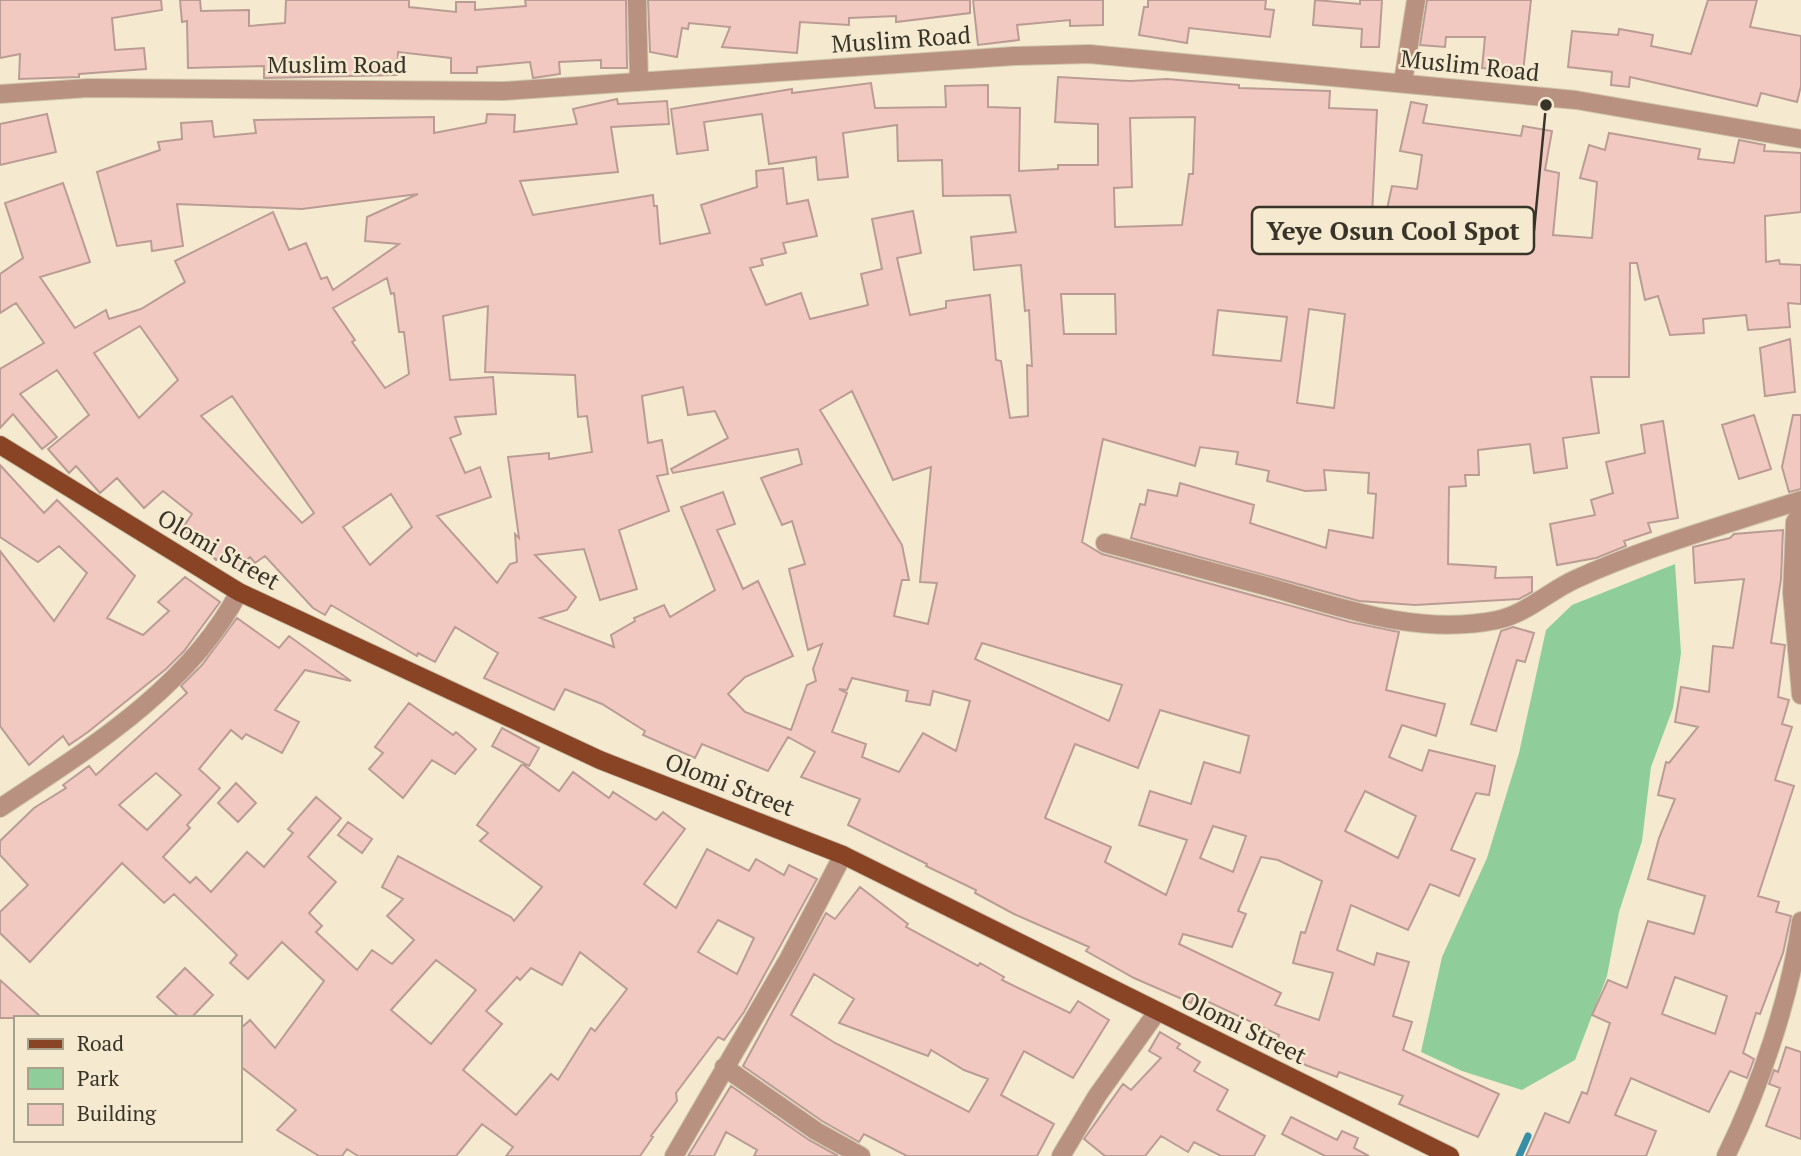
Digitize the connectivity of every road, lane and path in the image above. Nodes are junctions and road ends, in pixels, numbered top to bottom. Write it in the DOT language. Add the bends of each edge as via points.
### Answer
graph roads {
  1 [pos="637,0"];
  2 [pos="1416,0"];
  3 [pos="639,82"];
  4 [pos="1403,82"];
  5 [pos="0,94"];
  6 [pos="1801,139"];
  7 [pos="2,450"];
  8 [pos="1801,500"];
  9 [pos="1801,513"];
  10 [pos="1105,543"];
  11 [pos="239,592"];
  12 [pos="1801,695"];
  13 [pos="0,808"];
  14 [pos="843,855"];
  15 [pos="1801,922"];
  16 [pos="1157,1012"];
  17 [pos="724,1067"];
  18 [pos="674,1156"];
  19 [pos="861,1156"];
  20 [pos="1061,1156"];
  21 [pos="1450,1156"];
  22 [pos="1726,1156"];
  1 -- 3 [label="street"];
  2 -- 4 [label="street"];
  3 -- 4 [label="street, Muslim Road" via="1089,54"];
  3 -- 5 [label="street, Muslim Road" via="504,91 88,88"];
  4 -- 6 [label="street, Muslim Road" via="1576,100"];
  7 -- 11 [label="main road, Olomi Street"];
  8 -- 10 [label="street" via="1574,579 1516,614 1454,625 1339,609"];
  9 -- 12 [label="street" via="1795,522 1792,593"];
  11 -- 13 [label="street" via="229,612 167,684 70,761"];
  11 -- 14 [label="main road, Olomi Street" via="600,760"];
  14 -- 16 [label="main road, Olomi Street"];
  14 -- 17 [label="street"];
  15 -- 22 [label="street" via="1784,1001"];
  16 -- 20 [label="street"];
  16 -- 21 [label="main road, Olomi Street"];
  17 -- 18 [label="street"];
  17 -- 19 [label="street" via="816,1131"];
}
